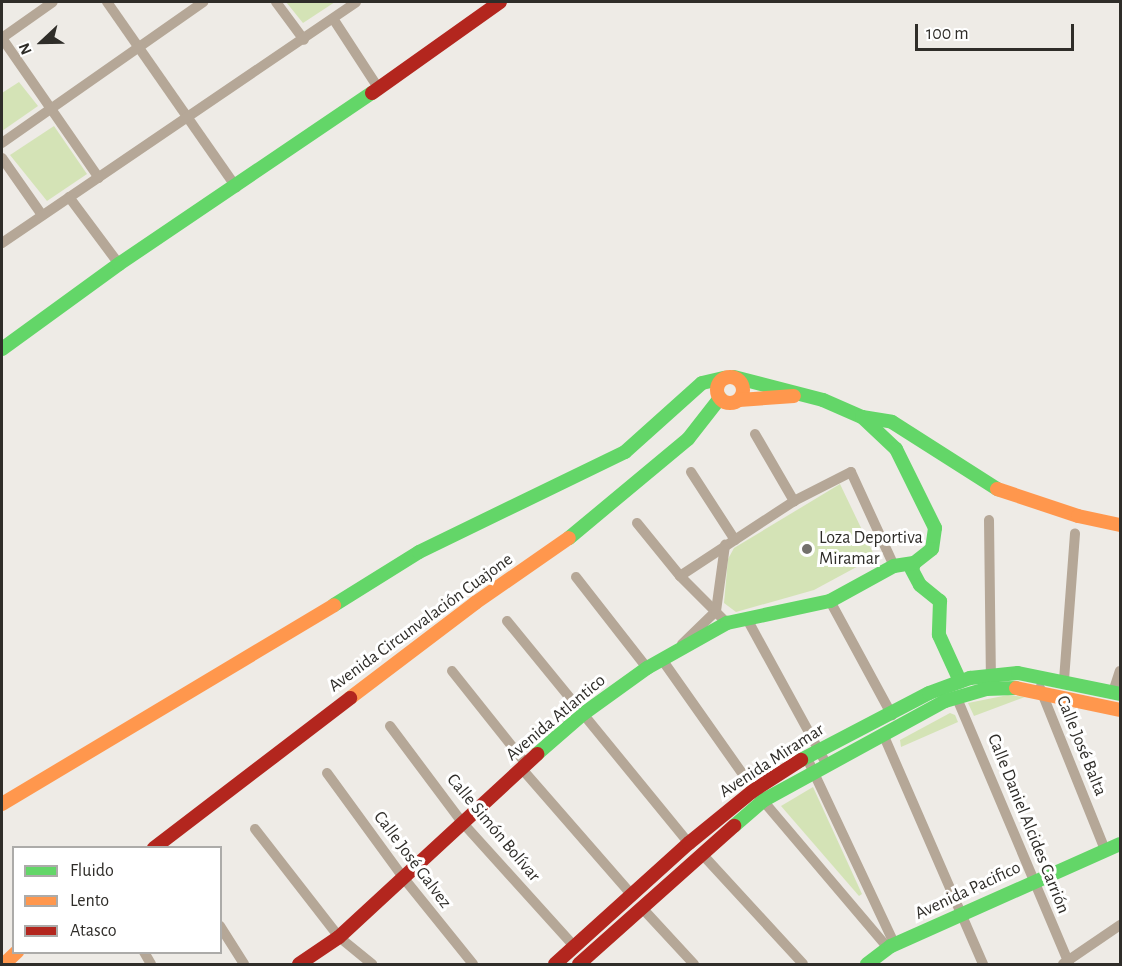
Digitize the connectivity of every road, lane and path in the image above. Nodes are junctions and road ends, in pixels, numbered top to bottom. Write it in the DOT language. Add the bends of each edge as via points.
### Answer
graph roads {
  1 [pos="53,2"];
  2 [pos="107,2"];
  3 [pos="203,2"];
  4 [pos="276,2"];
  5 [pos="356,2"];
  6 [pos="500,2"];
  7 [pos="334,20"];
  8 [pos="2,38"];
  9 [pos="304,40"];
  10 [pos="139,47"];
  11 [pos="379,89"];
  12 [pos="51,108"];
  13 [pos="187,116"];
  14 [pos="2,143"];
  15 [pos="2,158"];
  16 [pos="99,178"];
  17 [pos="236,187"];
  18 [pos="69,197"];
  19 [pos="42,215"];
  20 [pos="2,243"];
  21 [pos="119,264"];
  22 [pos="2,349"];
  23 [pos="729,378"];
  24 [pos="691,393"];
  25 [pos="719,395"];
  26 [pos="806,395"];
  27 [pos="737,401"];
  28 [pos="862,417"];
  29 [pos="704,421"];
  30 [pos="754,434"];
  31 [pos="691,472"];
  32 [pos="794,501"];
  33 [pos="989,520"];
  34 [pos="638,523"];
  35 [pos="1120,525"];
  36 [pos="1075,533"];
  37 [pos="735,540"];
  38 [pos="725,545"];
  39 [pos="914,563"];
  40 [pos="894,566"];
  41 [pos="680,576"];
  42 [pos="576,577"];
  43 [pos="830,601"];
  44 [pos="716,611"];
  45 [pos="747,619"];
  46 [pos="507,621"];
  47 [pos="727,623"];
  48 [pos="665,659"];
  49 [pos="647,668"];
  50 [pos="453,671"];
  51 [pos="1120,671"];
  52 [pos="991,674"];
  53 [pos="1064,680"];
  54 [pos="960,681"];
  55 [pos="1040,688"];
  56 [pos="1117,693"];
  57 [pos="956,696"];
  58 [pos="1120,710"];
  59 [pos="583,714"];
  60 [pos="892,715"];
  61 [pos="390,726"];
  62 [pos="883,734"];
  63 [pos="812,753"];
  64 [pos="827,765"];
  65 [pos="524,767"];
  66 [pos="327,773"];
  67 [pos="814,773"];
  68 [pos="754,790"];
  69 [pos="764,800"];
  70 [pos="2,804"];
  71 [pos="461,821"];
  72 [pos="255,829"];
  73 [pos="689,843"];
  74 [pos="1120,844"];
  75 [pos="157,846"];
  76 [pos="1106,850"];
  77 [pos="702,854"];
  78 [pos="402,876"];
  79 [pos="1033,881"];
  80 [pos="631,894"];
  81 [pos="643,909"];
  82 [pos="962,914"];
  83 [pos="1120,925"];
  84 [pos="222,929"];
  85 [pos="339,937"];
  86 [pos="891,946"];
  87 [pos="575,947"];
  88 [pos="467,962"];
  89 [pos="583,963"];
  90 [pos="1066,963"];
  91 [pos="244,964"];
  92 [pos="299,964"];
  93 [pos="372,964"];
  94 [pos="555,964"];
  95 [pos="694,964"];
  96 [pos="803,964"];
  97 [pos="867,964"];
  98 [pos="983,964"];
  1 -- 8 [label="street"];
  2 -- 10 [label="street"];
  3 -- 10 [label="street"];
  4 -- 9 [label="street"];
  5 -- 7 [label="street"];
  6 -- 11 [label="main road"];
  7 -- 9 [label="street"];
  7 -- 11 [label="street"];
  8 -- 12 [label="street"];
  9 -- 13 [label="street"];
  10 -- 12 [label="street"];
  10 -- 13 [label="street"];
  11 -- 17 [label="main road"];
  12 -- 14 [label="street"];
  12 -- 16 [label="street"];
  13 -- 16 [label="street"];
  13 -- 17 [label="street"];
  15 -- 19 [label="street"];
  16 -- 18 [label="street"];
  17 -- 21 [label="main road"];
  18 -- 19 [label="street"];
  18 -- 21 [label="street"];
  19 -- 20 [label="street"];
  21 -- 22 [label="main road"];
  23 -- 24 [label="main road" via="702,383"];
  23 -- 25 [label="main road, Avenida Circunvalación Cuajone"];
  23 -- 26 [label="main road, Avenida Circunvalación Cuajone"];
  23 -- 27 [label="main road" via="741,383 743,392"];
  24 -- 25 [label="main road"];
  24 -- 70 [label="main road" via="625,452 419,552 250,658"];
  25 -- 27 [label="main road"];
  25 -- 29 [label="main road, Avenida Circunvalación Cuajone"];
  26 -- 27 [label="main road, Avenida Circunvalación Cuajone"];
  26 -- 28 [label="main road, Avenida Circunvalación Cuajone"];
  27 -- 29 [label="main road, Avenida Circunvalación Cuajone"];
  28 -- 35 [label="main road, Avenida Circunvalación Cuajone" via="892,422 911,432 991,487 1078,516"];
  28 -- 39 [label="main road" via="896,449 935,528 932,549"];
  29 -- 75 [label="main road, Avenida Circunvalación Cuajone" via="566,541 475,603"];
  30 -- 32 [label="street"];
  31 -- 37 [label="street"];
  32 -- 37 [label="street"];
  32 -- 40 [label="street" via="851,472"];
  33 -- 52 [label="street"];
  34 -- 41 [label="street"];
  36 -- 53 [label="street"];
  37 -- 38 [label="street"];
  38 -- 41 [label="street"];
  38 -- 44 [label="street"];
  39 -- 40 [label="main road, Avenida Atlantico"];
  39 -- 54 [label="main road" via="913,577 940,601 939,635"];
  40 -- 43 [label="main road, Avenida Atlantico"];
  41 -- 44 [label="street"];
  42 -- 49 [label="street"];
  43 -- 45 [label="main road, Avenida Atlantico"];
  43 -- 60 [label="street"];
  44 -- 47 [label="street"];
  44 -- 48 [label="street"];
  45 -- 47 [label="main road, Avenida Atlantico"];
  45 -- 63 [label="street"];
  46 -- 59 [label="street"];
  47 -- 48 [label="main road, Avenida Atlantico"];
  48 -- 49 [label="main road, Avenida Atlantico"];
  48 -- 68 [label="street"];
  49 -- 59 [label="main road, Avenida Atlantico"];
  50 -- 65 [label="street"];
  51 -- 56 [label="street"];
  52 -- 53 [label="main road, Avenida Miramar" via="1031,674"];
  52 -- 54 [label="main road, Avenida Miramar"];
  53 -- 56 [label="main road, Avenida Miramar"];
  54 -- 60 [label="main road, Avenida Miramar"];
  55 -- 57 [label="main road, Avenida Miramar" via="1001,687"];
  55 -- 58 [label="main road, Avenida Miramar"];
  55 -- 76 [label="street, Calle José Balta"];
  57 -- 62 [label="main road, Avenida Miramar"];
  57 -- 79 [label="street, Calle Daniel Alcides Carrión"];
  59 -- 65 [label="main road, Avenida Atlantico"];
  59 -- 73 [label="street"];
  60 -- 63 [label="main road, Avenida Miramar"];
  61 -- 71 [label="street, Calle Simón Bolívar"];
  62 -- 64 [label="main road, Avenida Miramar"];
  62 -- 82 [label="street"];
  63 -- 64 [label="street"];
  63 -- 67 [label="street"];
  63 -- 68 [label="main road, Avenida Miramar"];
  64 -- 67 [label="main road, Avenida Miramar"];
  65 -- 71 [label="main road, Avenida Atlantico"];
  65 -- 80 [label="street"];
  66 -- 78 [label="street, Calle José Galvez"];
  67 -- 69 [label="main road, Avenida Miramar"];
  67 -- 86 [label="street"];
  68 -- 69 [label="street"];
  68 -- 73 [label="main road, Avenida Miramar"];
  69 -- 77 [label="main road, Avenida Miramar"];
  69 -- 86 [label="street"];
  71 -- 78 [label="main road, Avenida Atlantico"];
  71 -- 87 [label="street, Calle Simón Bolívar"];
  72 -- 85 [label="street"];
  73 -- 80 [label="main road, Avenida Miramar"];
  74 -- 76 [label="main road, Avenida Pacifico"];
  76 -- 79 [label="main road, Avenida Pacifico"];
  77 -- 81 [label="main road, Avenida Miramar"];
  77 -- 96 [label="street"];
  78 -- 85 [label="main road, Avenida Atlantico"];
  78 -- 88 [label="street, Calle José Galvez"];
  79 -- 82 [label="main road, Avenida Pacifico"];
  79 -- 90 [label="street, Calle Daniel Alcides Carrión"];
  80 -- 87 [label="main road, Avenida Miramar"];
  81 -- 89 [label="main road, Avenida Miramar"];
  81 -- 95 [label="street"];
  82 -- 86 [label="main road, Avenida Pacifico"];
  82 -- 98 [label="street"];
  83 -- 90 [label="street"];
  84 -- 91 [label="street"];
  85 -- 92 [label="main road, Avenida Atlantico"];
  85 -- 93 [label="street"];
  86 -- 97 [label="main road, Avenida Pacifico"];
  87 -- 94 [label="main road, Avenida Miramar"];
}
